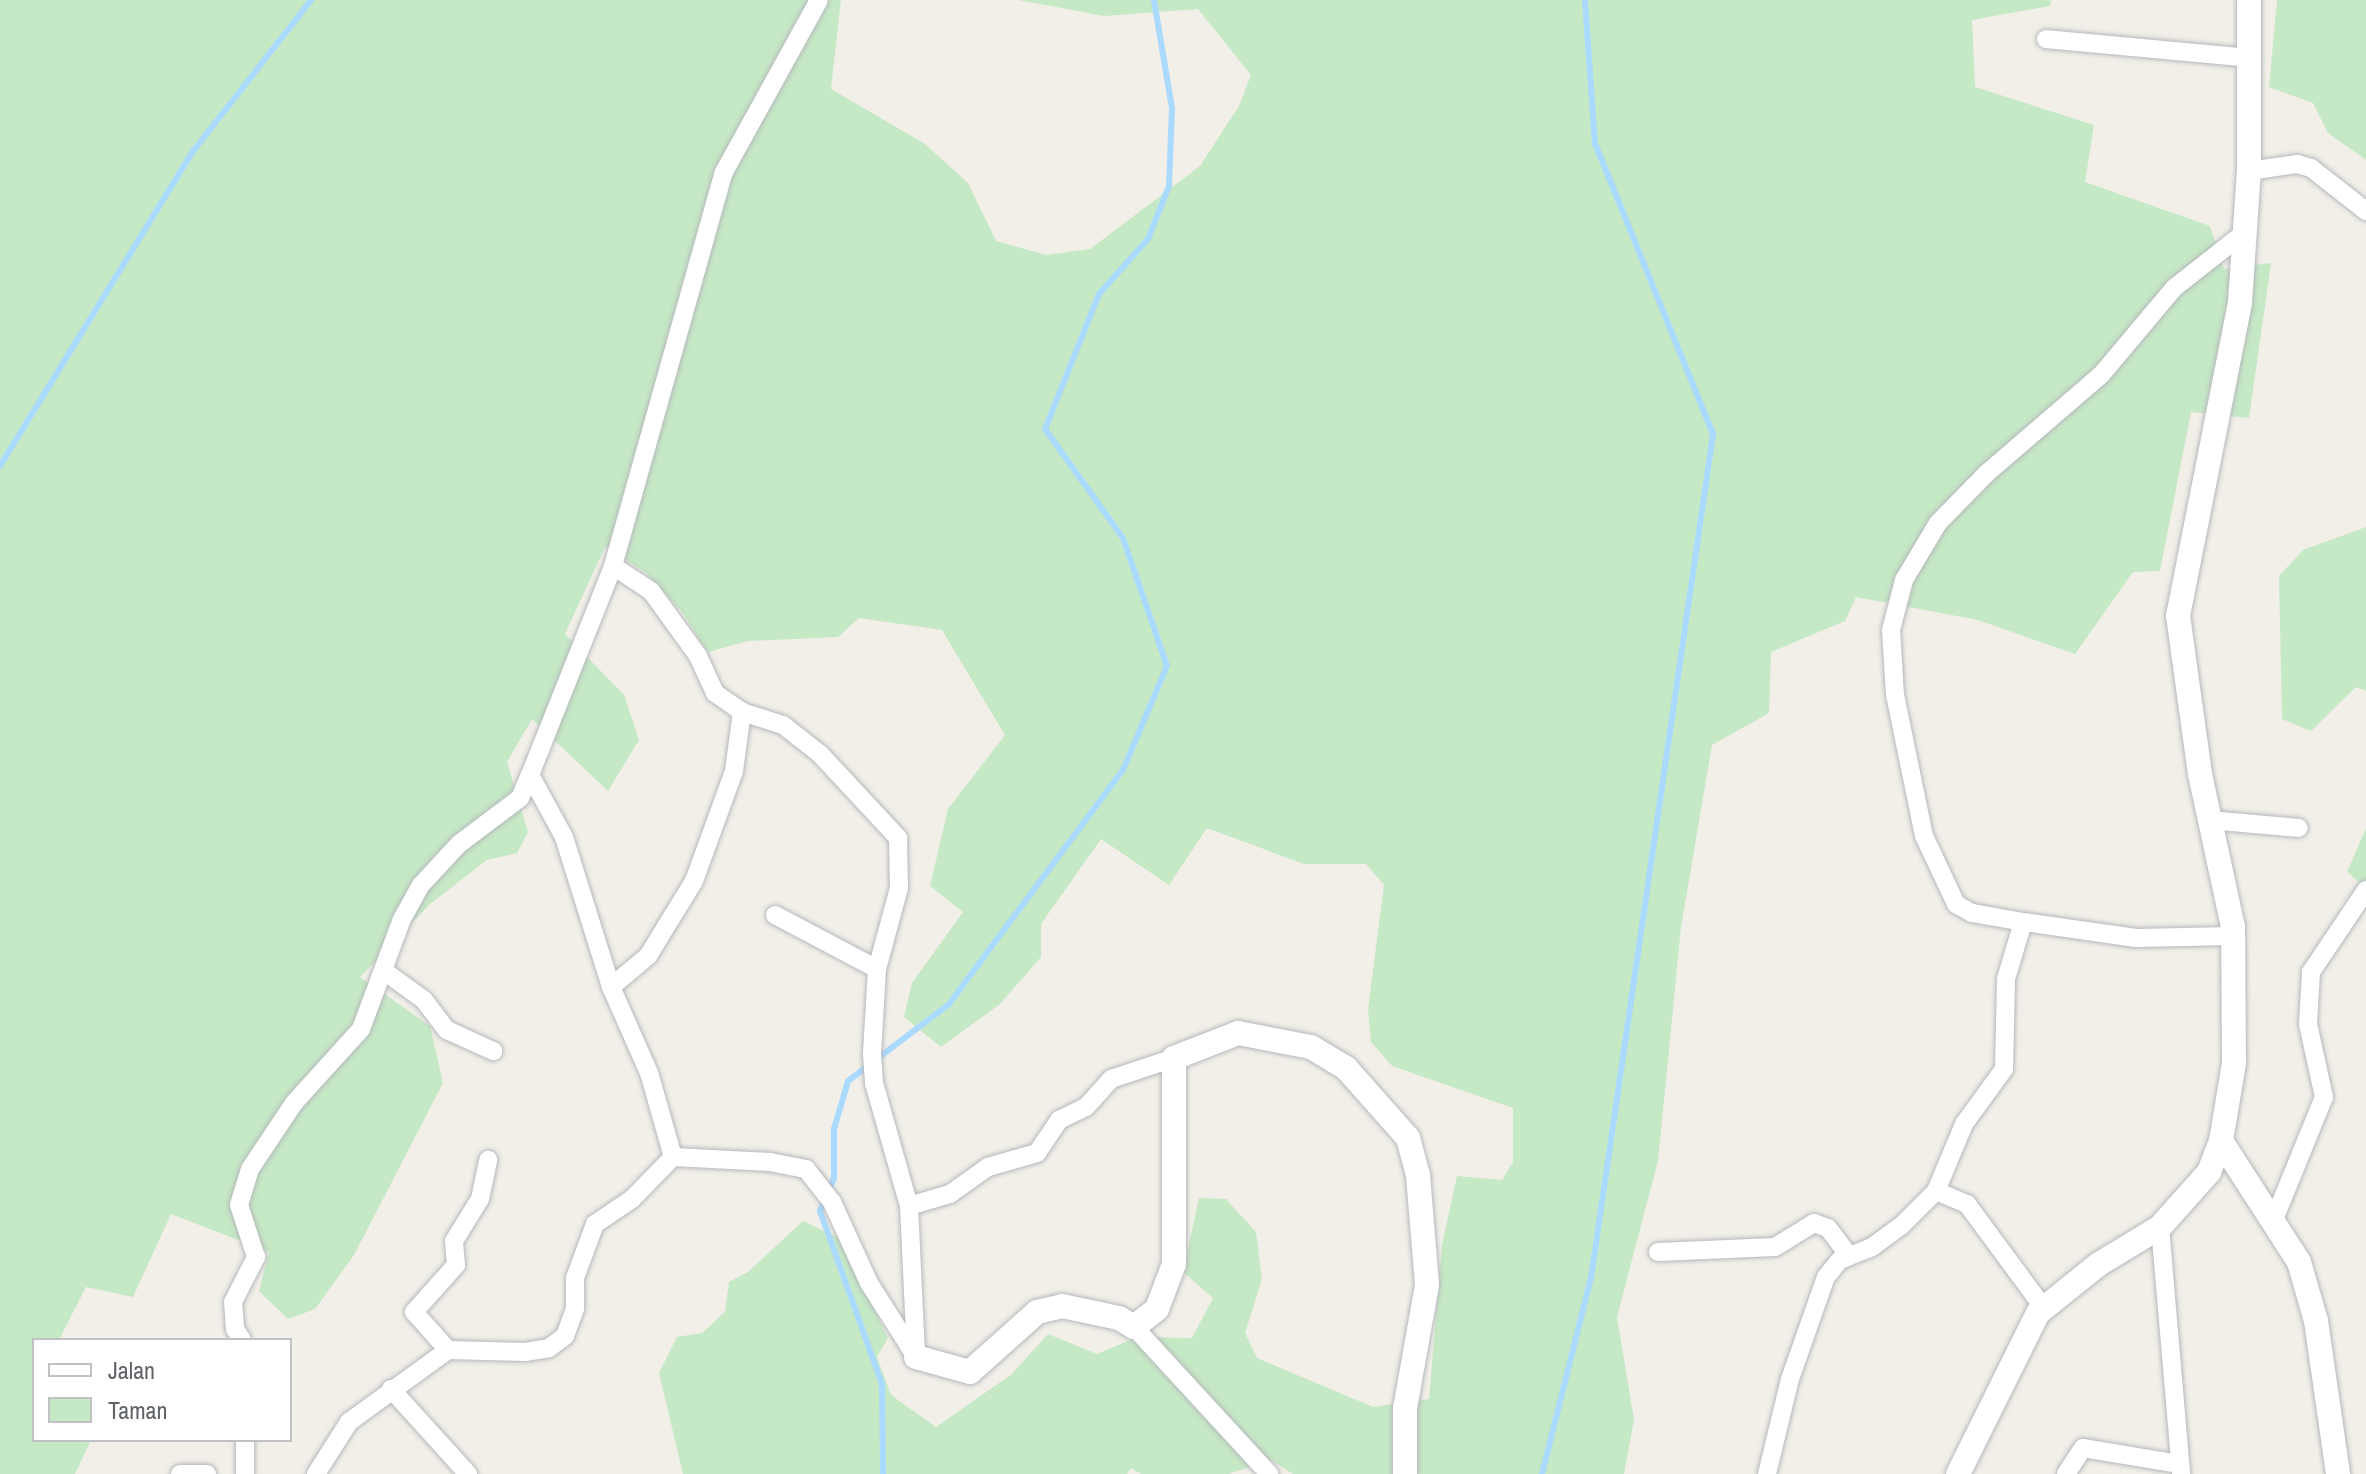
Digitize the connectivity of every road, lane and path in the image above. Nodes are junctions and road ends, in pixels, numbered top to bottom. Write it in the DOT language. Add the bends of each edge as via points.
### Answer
graph roads {
  1 [pos="819,0"];
  2 [pos="2249,0"];
  3 [pos="2046,39"];
  4 [pos="2251,58"];
  5 [pos="2249,171"];
  6 [pos="2366,211"];
  7 [pos="2244,233"];
  8 [pos="613,566"];
  9 [pos="742,712"];
  10 [pos="530,775"];
  11 [pos="2210,820"];
  12 [pos="2299,828"];
  13 [pos="2366,890"];
  14 [pos="775,915"];
  15 [pos="2023,922"];
  16 [pos="2233,936"];
  17 [pos="877,969"];
  18 [pos="384,971"];
  19 [pos="611,987"];
  20 [pos="493,1051"];
  21 [pos="1174,1058"];
  22 [pos="2221,1141"];
  23 [pos="673,1157"];
  24 [pos="488,1160"];
  25 [pos="1936,1191"];
  26 [pos="909,1206"];
  27 [pos="2273,1222"];
  28 [pos="2160,1227"];
  29 [pos="1658,1252"];
  30 [pos="1849,1256"];
  31 [pos="2043,1307"];
  32 [pos="1134,1327"];
  33 [pos="241,1338"];
  34 [pos="448,1350"];
  35 [pos="916,1357"];
  36 [pos="391,1389"];
  37 [pos="245,1442"];
  38 [pos="2174,1465"];
  39 [pos="180,1474"];
  40 [pos="207,1474"];
  41 [pos="245,1474"];
  42 [pos="316,1474"];
  43 [pos="468,1474"];
  44 [pos="1269,1474"];
  45 [pos="1405,1474"];
  46 [pos="1767,1474"];
  47 [pos="1958,1474"];
  48 [pos="2066,1474"];
  49 [pos="2338,1474"];
  1 -- 8 [label="street" via="724,172"];
  2 -- 4 [label="street"];
  3 -- 4 [label="street"];
  4 -- 5 [label="street"];
  5 -- 6 [label="street" via="2297,164 2311,168"];
  5 -- 7 [label="street"];
  7 -- 11 [label="street" via="2240,302 2178,616"];
  7 -- 15 [label="street" via="2174,288 2101,375 1938,523 1904,580 1891,630 1895,695 1924,836 1956,904 1972,913"];
  8 -- 9 [label="street" via="651,591 698,656 715,693"];
  8 -- 10 [label="street"];
  9 -- 17 [label="street" via="783,725 820,754 898,838 899,888"];
  9 -- 19 [label="street" via="734,771 694,881 648,956"];
  10 -- 18 [label="street" via="520,798 459,844 421,885"];
  10 -- 19 [label="street" via="564,837"];
  11 -- 12 [label="street"];
  11 -- 16 [label="street"];
  13 -- 27 [label="street" via="2311,972 2308,1024 2324,1097"];
  14 -- 17 [label="street"];
  15 -- 16 [label="street" via="2136,938"];
  15 -- 25 [label="street" via="2006,979 2004,1069 1964,1124"];
  16 -- 22 [label="street" via="2234,1063"];
  17 -- 26 [label="street" via="874,1083"];
  18 -- 20 [label="street" via="424,1000 447,1030"];
  18 -- 33 [label="street" via="361,1029 294,1103 242,1186 239,1205 256,1257 233,1302"];
  19 -- 23 [label="street" via="649,1073"];
  21 -- 26 [label="street" via="1111,1079 1086,1107 1059,1120 1037,1153 988,1167 950,1194"];
  21 -- 32 [label="street" via="1174,1264 1157,1309"];
  21 -- 45 [label="street" via="1238,1033 1311,1047 1346,1068 1408,1138 1418,1175 1427,1285 1405,1409"];
  22 -- 27 [label="street"];
  22 -- 28 [label="street" via="2209,1172"];
  23 -- 34 [label="street" via="632,1199 595,1224 575,1278 575,1308 565,1336 549,1348 525,1352"];
  23 -- 35 [label="street" via="806,1169 828,1195 869,1283"];
  24 -- 34 [label="street" via="480,1199 454,1241 456,1265 414,1312"];
  25 -- 30 [label="street" via="1892,1233"];
  25 -- 31 [label="street" via="1967,1204"];
  26 -- 35 [label="street"];
  27 -- 49 [label="street" via="2299,1262 2316,1321"];
  28 -- 31 [label="street"];
  28 -- 38 [label="street"];
  29 -- 30 [label="street" via="1775,1247 1814,1223 1828,1228"];
  30 -- 46 [label="street" via="1826,1277 1793,1369"];
  31 -- 47 [label="street"];
  32 -- 35 [label="street" via="1119,1318 1062,1306 1037,1312 970,1372"];
  32 -- 44 [label="street"];
  34 -- 36 [label="street"];
  36 -- 42 [label="street" via="349,1422"];
  36 -- 43 [label="street"];
  37 -- 41 [label="street"];
  38 -- 48 [label="street" via="2083,1448"];
  39 -- 40 [label="street"];
}
